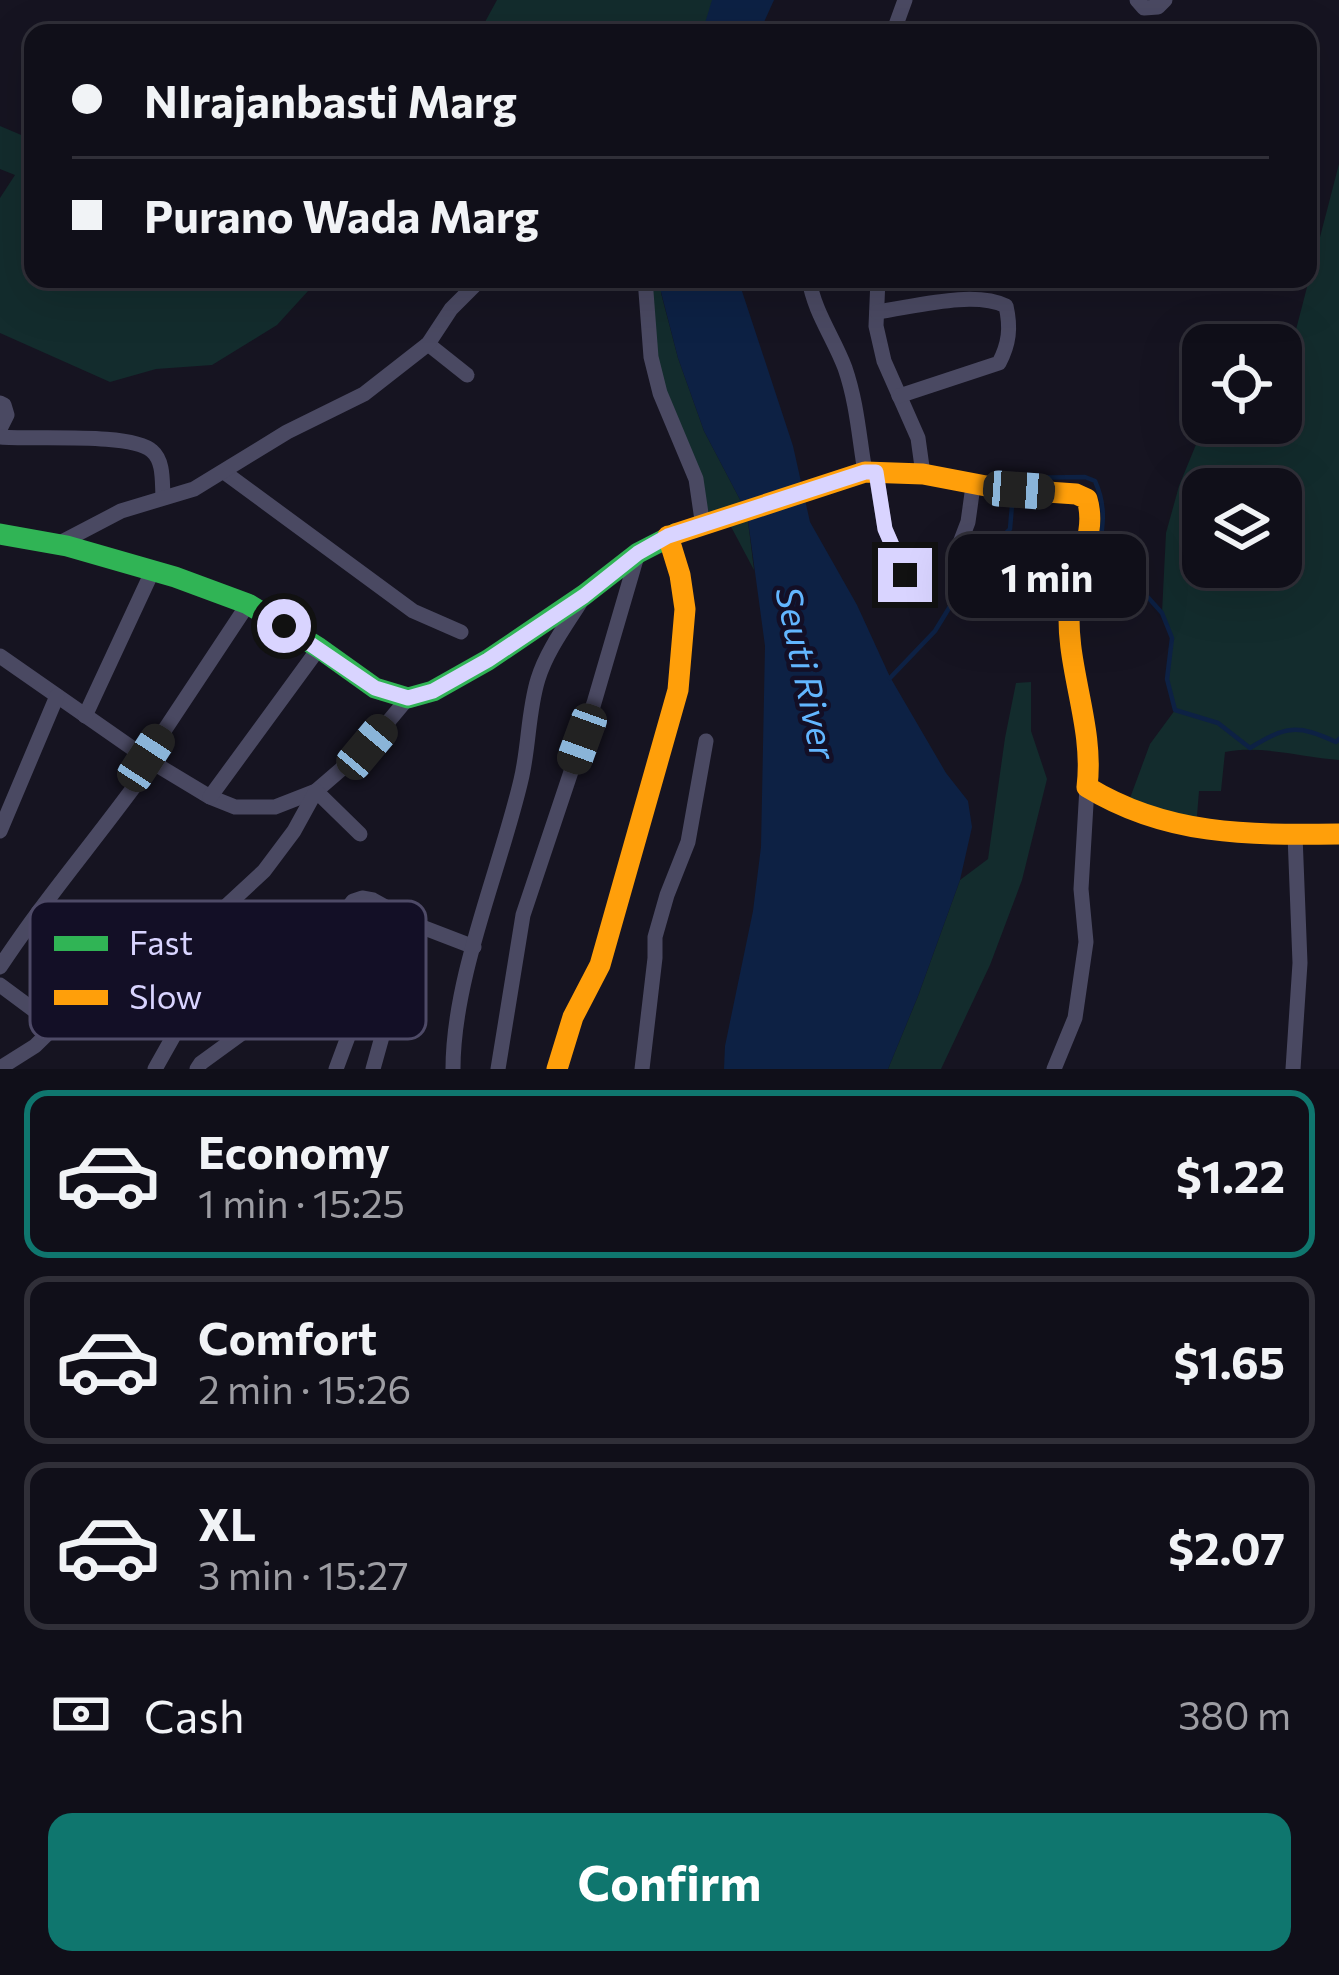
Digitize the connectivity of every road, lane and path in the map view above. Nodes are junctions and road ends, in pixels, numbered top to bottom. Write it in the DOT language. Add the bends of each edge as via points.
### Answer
graph roads {
  1 [pos="1165,0"];
  2 [pos="1141,4"];
  3 [pos="472,288"];
  4 [pos="646,288"];
  5 [pos="812,288"];
  6 [pos="878,288"];
  7 [pos="877,312"];
  8 [pos="428,344"];
  9 [pos="467,375"];
  10 [pos="899,396"];
  11 [pos="0,403"];
  12 [pos="0,433"];
  13 [pos="224,472"];
  14 [pos="863,474"];
  15 [pos="923,474"];
  16 [pos="973,486"];
  17 [pos="164,496"];
  18 [pos="703,527"];
  19 [pos="0,534"];
  20 [pos="668,536"];
  21 [pos="58,544"];
  22 [pos="638,553"];
  23 [pos="955,556"];
  24 [pos="152,572"];
  25 [pos="905,575"];
  26 [pos="584,596"];
  27 [pos="248,604"];
  28 [pos="461,632"];
  29 [pos="319,648"];
  30 [pos="0,656"];
  31 [pos="57,696"];
  32 [pos="408,698"];
  33 [pos="86,716"];
  34 [pos="706,741"];
  35 [pos="149,760"];
  36 [pos="1087,787"];
  37 [pos="316,790"];
  38 [pos="210,796"];
  39 [pos="0,830"];
  40 [pos="360,834"];
  41 [pos="1339,834"];
  42 [pos="1295,835"];
  43 [pos="47,901"];
  44 [pos="232,901"];
  45 [pos="30,923"];
  46 [pos="426,927"];
  47 [pos="474,947"];
  48 [pos="0,967"];
  49 [pos="0,986"];
  50 [pos="30,1007"];
  51 [pos="42,1039"];
  52 [pos="171,1039"];
  53 [pos="234,1039"];
  54 [pos="347,1039"];
  55 [pos="381,1039"];
  56 [pos="0,1068"];
  57 [pos="155,1069"];
  58 [pos="197,1069"];
  59 [pos="336,1069"];
  60 [pos="373,1069"];
  61 [pos="453,1069"];
  62 [pos="498,1069"];
  63 [pos="557,1069"];
  64 [pos="642,1069"];
  65 [pos="1054,1069"];
  66 [pos="1293,1069"];
  1 -- 2 [label="street"];
  3 -- 8 [label="street"];
  4 -- 18 [label="street" via="651,358 696,479"];
  5 -- 14 [label="street" via="858,411"];
  6 -- 7 [label="street"];
  7 -- 10 [label="street"];
  7 -- 10 [label="street" via="958,300 1006,307 1008,346 999,363"];
  8 -- 9 [label="street"];
  8 -- 13 [label="street" via="364,394"];
  10 -- 15 [label="street"];
  11 -- 12 [label="street" via="7,415"];
  12 -- 17 [label="street" via="136,443 160,464"];
  13 -- 17 [label="street"];
  13 -- 28 [label="street" via="413,611"];
  14 -- 15 [label="street"];
  14 -- 18 [label="street"];
  14 -- 25 [label="street"];
  15 -- 16 [label="street"];
  16 -- 23 [label="street"];
  16 -- 36 [label="street" via="1076,494 1091,509 1070,596"];
  17 -- 21 [label="street"];
  18 -- 20 [label="street"];
  19 -- 21 [label="street"];
  20 -- 22 [label="street"];
  20 -- 63 [label="street" via="685,609 678,690 600,965"];
  21 -- 24 [label="street"];
  22 -- 26 [label="street"];
  22 -- 62 [label="street" via="523,915"];
  24 -- 27 [label="street"];
  24 -- 33 [label="street"];
  26 -- 32 [label="street" via="488,660"];
  26 -- 47 [label="street" via="537,681 521,778"];
  27 -- 29 [label="street"];
  27 -- 35 [label="street"];
  29 -- 32 [label="street" via="375,688"];
  29 -- 38 [label="street"];
  30 -- 31 [label="street"];
  31 -- 33 [label="street"];
  31 -- 39 [label="street"];
  32 -- 37 [label="street"];
  33 -- 35 [label="street"];
  34 -- 64 [label="street" via="688,842 655,937"];
  35 -- 38 [label="street"];
  35 -- 43 [label="street"];
  36 -- 42 [label="street" via="1181,826"];
  36 -- 65 [label="street" via="1087,942 1076,1018"];
  37 -- 38 [label="street" via="274,807 235,807"];
  37 -- 40 [label="street"];
  37 -- 44 [label="street" via="264,871"];
  41 -- 42 [label="street"];
  42 -- 66 [label="street" via="1300,963"];
  45 -- 48 [label="street"];
  46 -- 47 [label="street"];
  47 -- 61 [label="street"];
  49 -- 50 [label="street"];
  51 -- 56 [label="street"];
  52 -- 57 [label="street"];
  53 -- 58 [label="street"];
  54 -- 59 [label="street"];
  55 -- 60 [label="street"];
}
